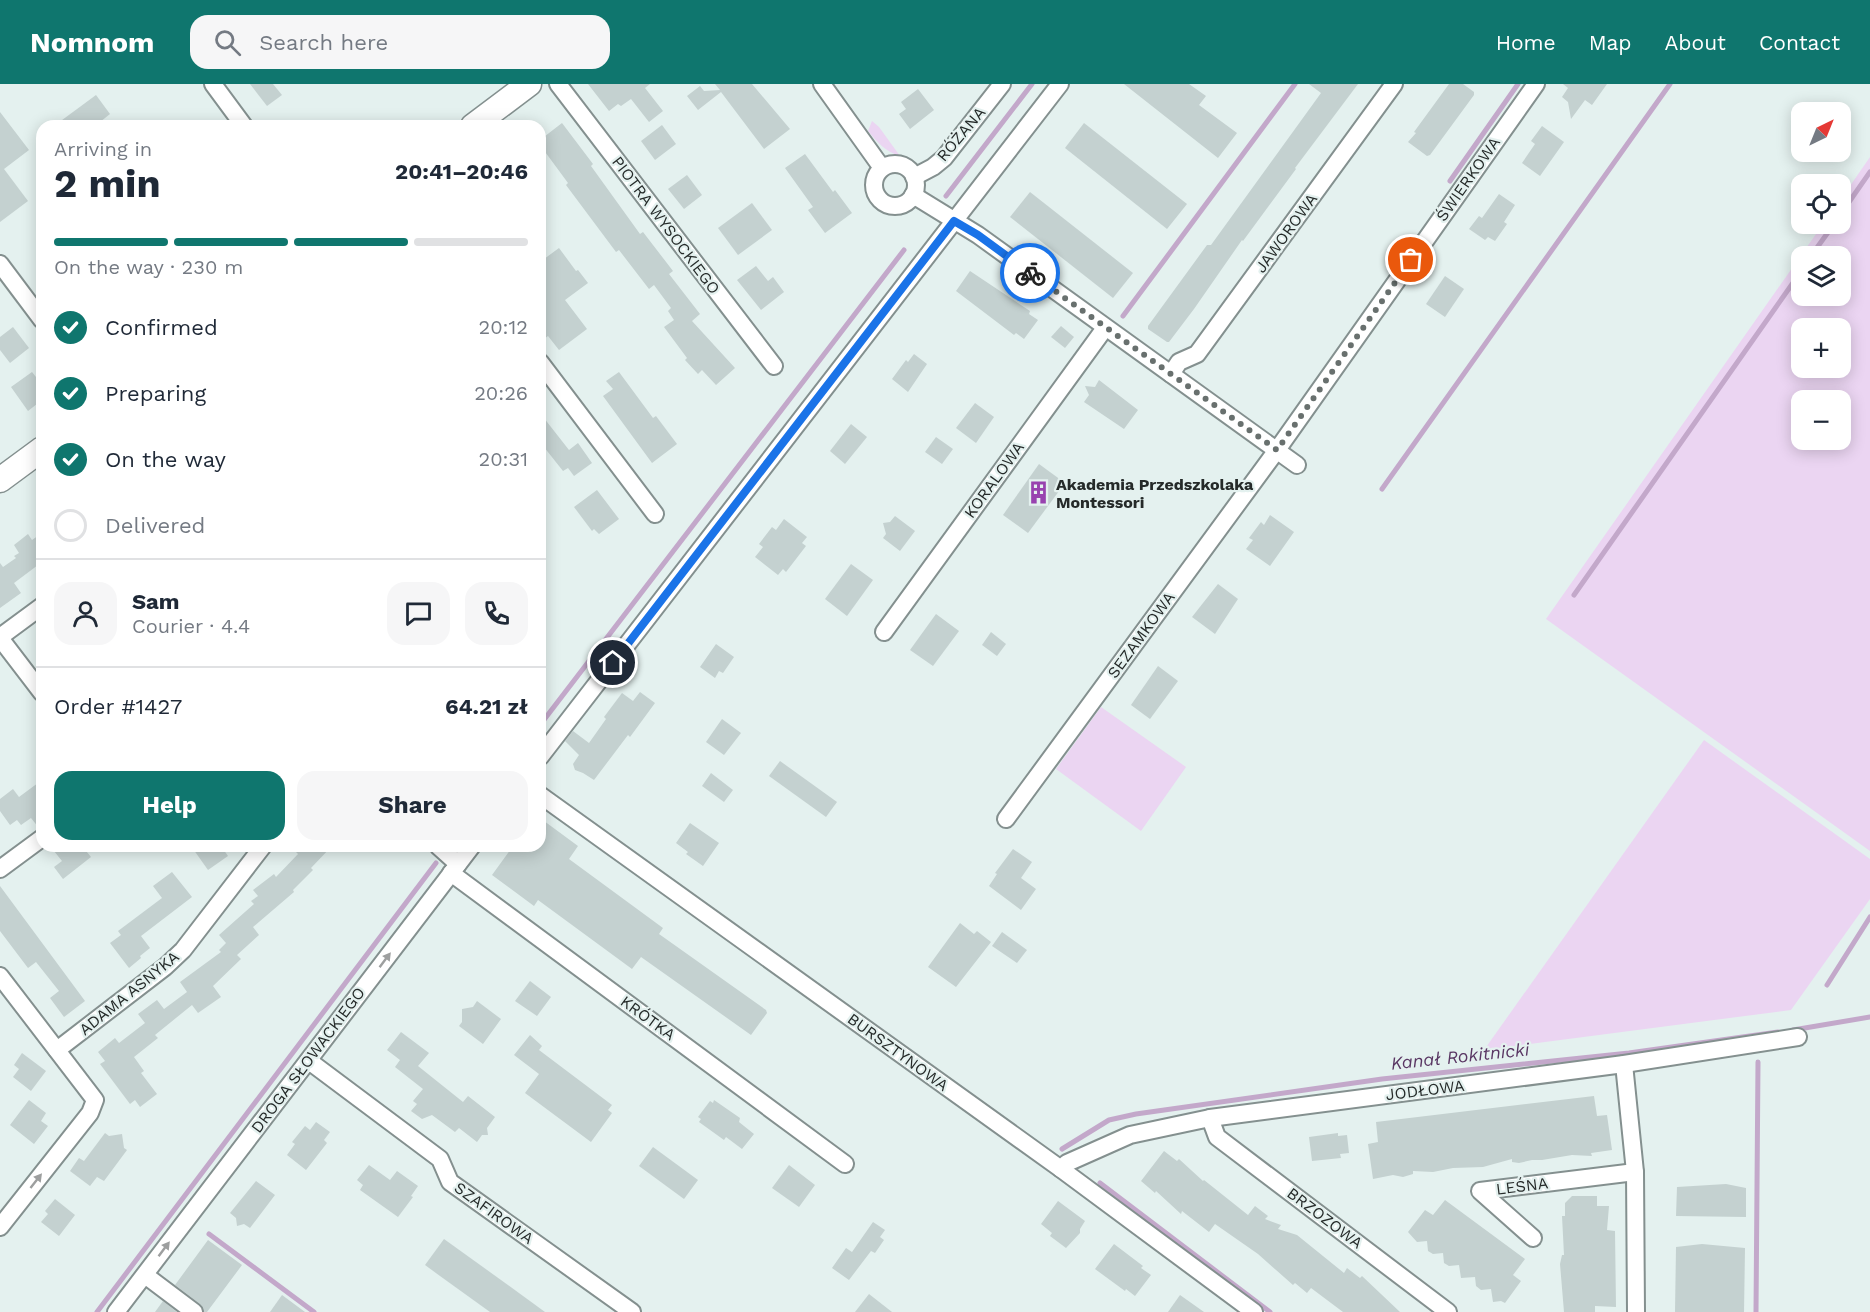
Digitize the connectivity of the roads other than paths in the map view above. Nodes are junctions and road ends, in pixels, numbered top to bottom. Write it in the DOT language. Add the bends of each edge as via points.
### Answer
graph roads {
  1 [pos="213,84"];
  2 [pos="529,84"];
  3 [pos="558,84"];
  4 [pos="822,84"];
  5 [pos="1002,84"];
  6 [pos="1060,84"];
  7 [pos="1394,84"];
  8 [pos="1536,84"];
  9 [pos="240,120"];
  10 [pos="481,120"];
  11 [pos="882,168"];
  12 [pos="914,177"];
  13 [pos="913,195"];
  14 [pos="954,221"];
  15 [pos="0,264"];
  16 [pos="36,312"];
  17 [pos="1105,328"];
  18 [pos="774,366"];
  19 [pos="546,370"];
  20 [pos="1171,374"];
  21 [pos="1277,450"];
  22 [pos="36,453"];
  23 [pos="1297,465"];
  24 [pos="0,480"];
  25 [pos="655,514"];
  26 [pos="36,610"];
  27 [pos="884,632"];
  28 [pos="0,637"];
  29 [pos="36,685"];
  30 [pos="546,749"];
  31 [pos="546,799"];
  32 [pos="1006,819"];
  33 [pos="36,842"];
  34 [pos="257,852"];
  35 [pos="442,852"];
  36 [pos="468,852"];
  37 [pos="0,869"];
  38 [pos="455,869"];
  39 [pos="0,976"];
  40 [pos="1798,1037"];
  41 [pos="57,1050"];
  42 [pos="309,1061"];
  43 [pos="1624,1064"];
  44 [pos="1210,1118"];
  45 [pos="844,1164"];
  46 [pos="1060,1169"];
  47 [pos="1635,1172"];
  48 [pos="3,1216"];
  49 [pos="1533,1239"];
  50 [pos="144,1275"];
  51 [pos="116,1312"];
  52 [pos="194,1312"];
  53 [pos="632,1312"];
  54 [pos="1254,1312"];
  55 [pos="1448,1312"];
  56 [pos="1636,1312"];
  1 -- 9 [label="street"];
  2 -- 10 [label="street"];
  3 -- 18 [label="street, PIOTRA WYSOCKIEGO"];
  4 -- 11 [label="street"];
  5 -- 12 [label="street, RÓŻANA" via="944,158"];
  6 -- 14 [label="street"];
  7 -- 20 [label="street, JAWOROWA" via="1197,354 1179,362"];
  8 -- 21 [label="street, ŚWIERKOWA"];
  11 -- 12 [label="street" via="900,165"];
  11 -- 13 [label="street" via="873,183 880,200 898,206"];
  12 -- 13 [label="street"];
  13 -- 14 [label="street"];
  14 -- 17 [label="street"];
  14 -- 30 [label="street"];
  15 -- 16 [label="street"];
  17 -- 20 [label="street"];
  17 -- 27 [label="street, KORALOWA"];
  19 -- 25 [label="street"];
  20 -- 21 [label="street"];
  21 -- 23 [label="street"];
  21 -- 32 [label="street, SEZAMKOWA"];
  22 -- 24 [label="street"];
  26 -- 28 [label="street"];
  28 -- 29 [label="street"];
  31 -- 46 [label="street, BURSZTYNOWA"];
  33 -- 37 [label="street"];
  34 -- 41 [label="street, ADAMA ASNYKA" via="183,950"];
  35 -- 38 [label="street, KRÓTKA"];
  36 -- 38 [label="street, DROGA SŁOWACKIEGO"];
  42 -- 38 [label="street, DROGA SŁOWACKIEGO, one-way"];
  38 -- 45 [label="street, KRÓTKA"];
  39 -- 41 [label="street"];
  40 -- 43 [label="street, JODŁOWA"];
  48 -- 41 [label="street, one-way" via="90,1113 95,1100"];
  50 -- 42 [label="street, DROGA SŁOWACKIEGO, one-way"];
  42 -- 53 [label="street, SZAFIROWA" via="440,1159 450,1182"];
  43 -- 44 [label="street, JODŁOWA"];
  43 -- 47 [label="street"];
  44 -- 46 [label="street, JODŁOWA" via="1130,1135"];
  44 -- 55 [label="street, BRZOZOWA" via="1217,1137"];
  46 -- 54 [label="street, BURSZTYNOWA"];
  47 -- 49 [label="street, LEŚNA" via="1480,1191"];
  47 -- 56 [label="street"];
  50 -- 51 [label="street, DROGA SŁOWACKIEGO"];
  50 -- 52 [label="street"];
}
